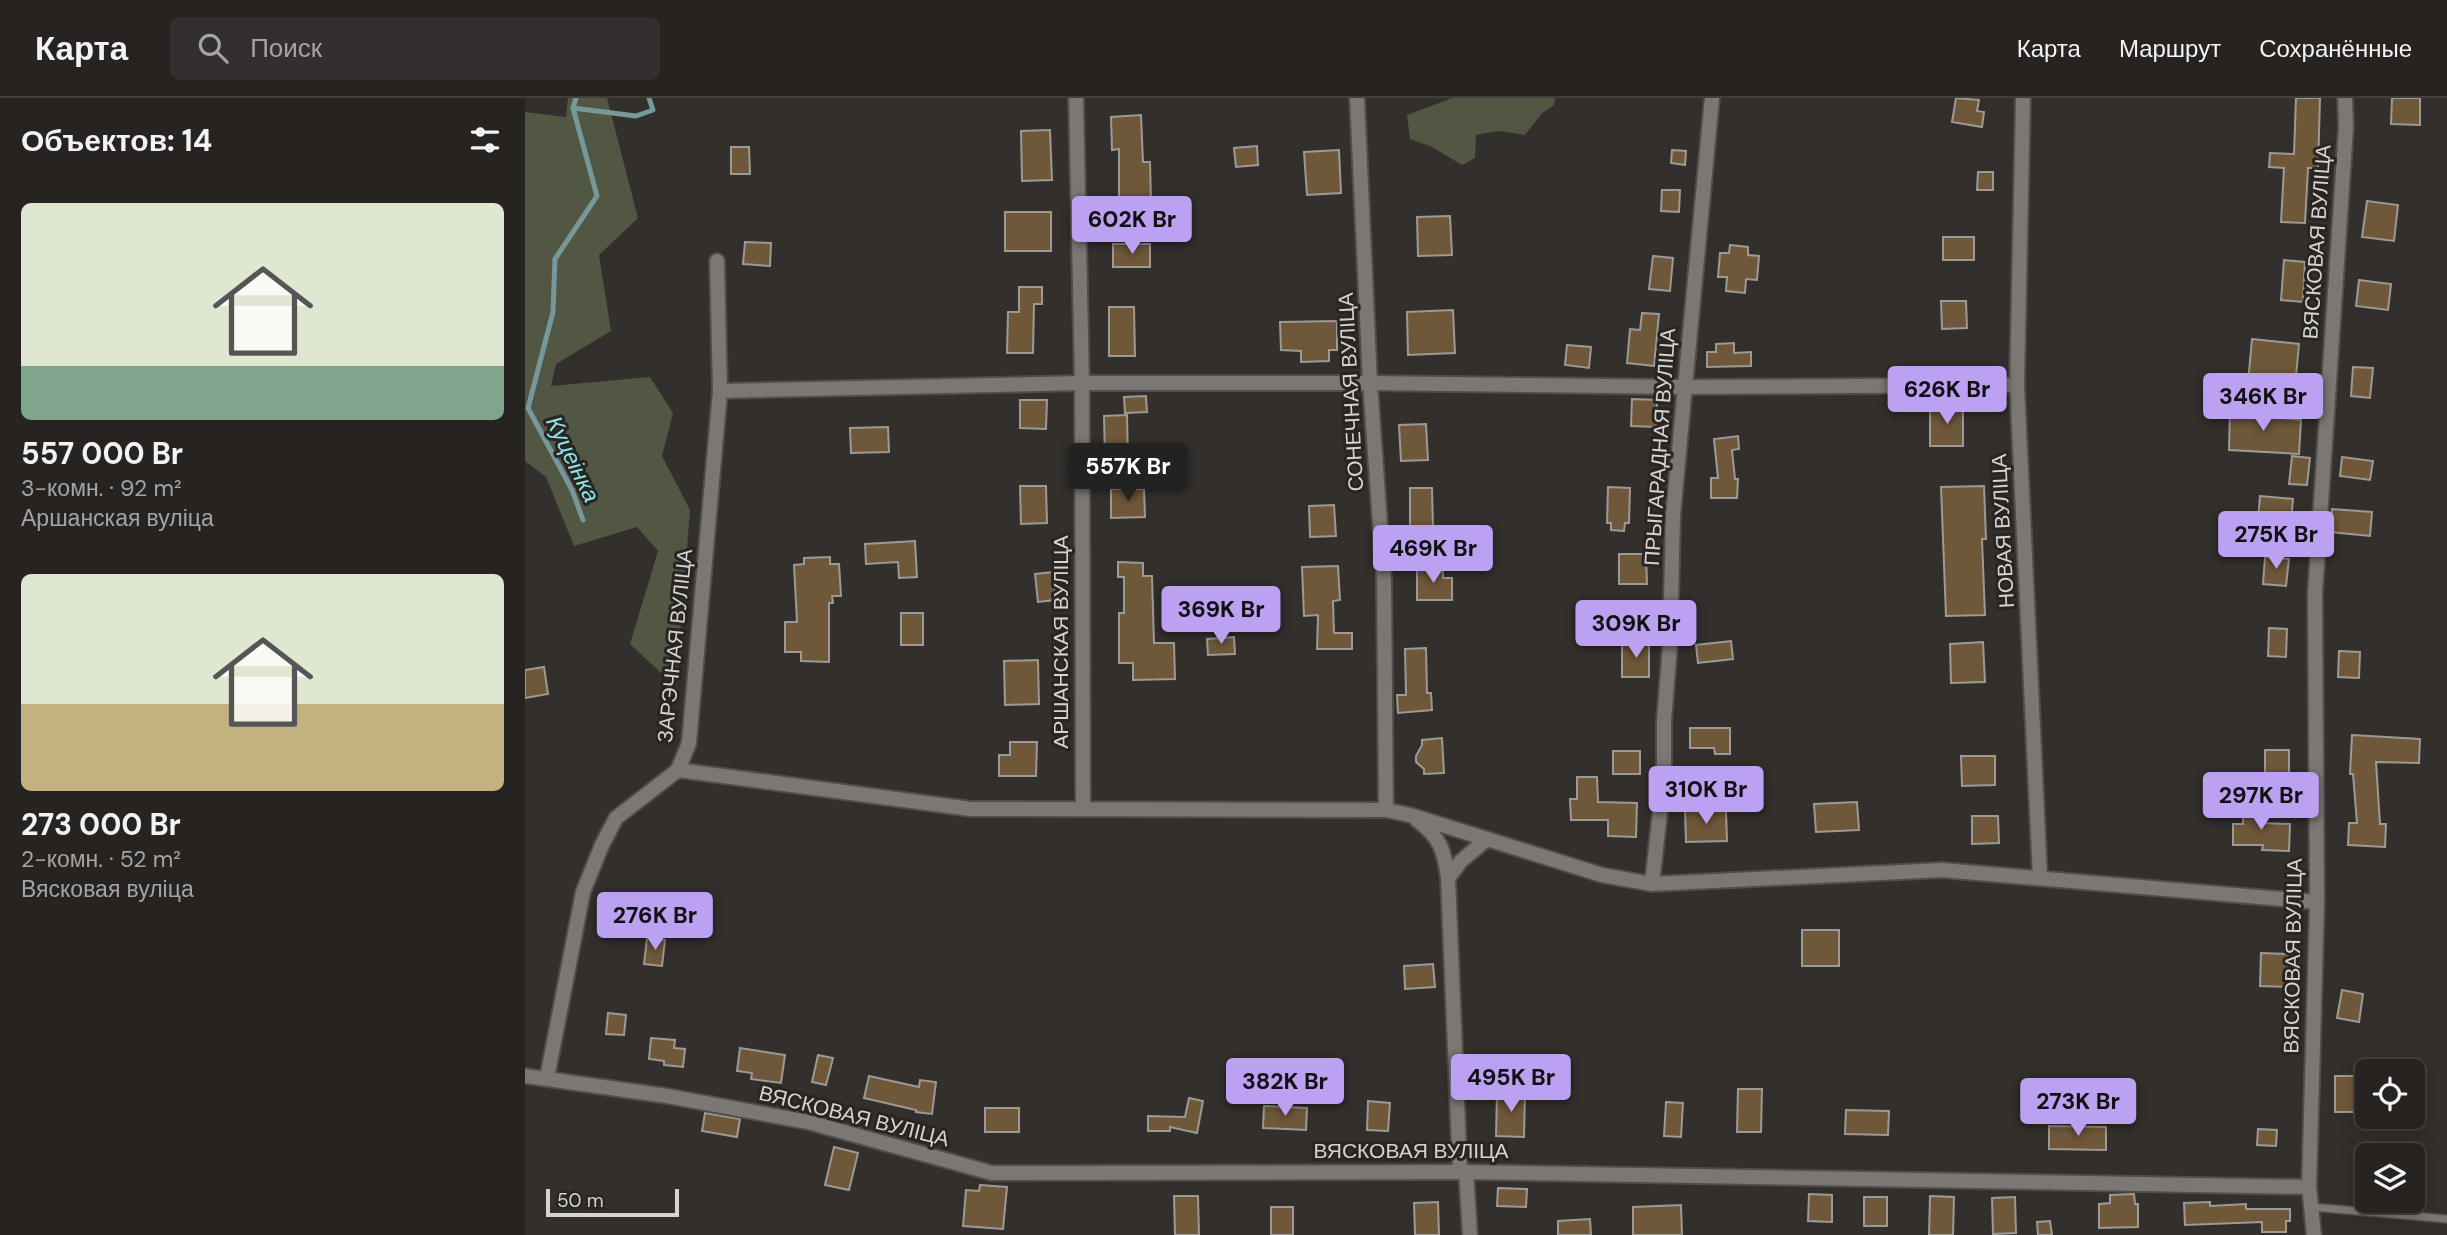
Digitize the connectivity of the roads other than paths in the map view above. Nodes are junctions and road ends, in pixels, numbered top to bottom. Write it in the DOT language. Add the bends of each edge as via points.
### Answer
graph roads {
  1 [pos="1076,98"];
  2 [pos="1357,98"];
  3 [pos="1711,98"];
  4 [pos="2023,98"];
  5 [pos="2345,98"];
  6 [pos="717,261"];
  7 [pos="1082,383"];
  8 [pos="1370,383"];
  9 [pos="2017,385"];
  10 [pos="1684,387"];
  11 [pos="720,391"];
  12 [pos="678,770"];
  13 [pos="1083,807"];
  14 [pos="1387,810"];
  15 [pos="1410,815"];
  16 [pos="1487,839"];
  17 [pos="1448,878"];
  18 [pos="2041,878"];
  19 [pos="1652,884"];
  20 [pos="2317,902"];
  21 [pos="525,1076"];
  22 [pos="547,1077"];
  23 [pos="1463,1172"];
  24 [pos="2309,1187"];
  25 [pos="2311,1207"];
  26 [pos="2447,1219"];
  27 [pos="1470,1235"];
  28 [pos="2314,1235"];
  1 -- 7 [label="street, АРШАНСКАЯ ВУЛІЦА"];
  2 -- 8 [label="street, СОНЕЧНАЯ ВУЛІЦА"];
  3 -- 10 [label="street, ПРЫГАРАДНАЯ ВУЛІЦА"];
  4 -- 9 [label="street, НОВАЯ ВУЛІЦА"];
  5 -- 20 [label="street, ВЯСКОВАЯ ВУЛІЦА" via="2315,593"];
  6 -- 11 [label="street, ЗАРЭЧНАЯ ВУЛІЦА"];
  7 -- 8 [label="street"];
  7 -- 11 [label="street"];
  7 -- 13 [label="street, АРШАНСКАЯ ВУЛІЦА"];
  8 -- 10 [label="street"];
  8 -- 14 [label="street, СОНЕЧНАЯ ВУЛІЦА" via="1384,579"];
  9 -- 10 [label="street"];
  9 -- 18 [label="street, НОВАЯ ВУЛІЦА"];
  10 -- 19 [label="street, ПРЫГАРАДНАЯ ВУЛІЦА" via="1673,515 1664,776"];
  11 -- 12 [label="street, ЗАРЭЧНАЯ ВУЛІЦА" via="689,743"];
  12 -- 13 [label="street" via="971,809"];
  12 -- 22 [label="street, ЗАРЭЧНАЯ ВУЛІЦА" via="616,818 602,845 583,892"];
  13 -- 14 [label="street"];
  14 -- 15 [label="street"];
  15 -- 16 [label="street"];
  15 -- 17 [label="street" via="1434,834 1444,853"];
  16 -- 17 [label="street"];
  16 -- 19 [label="street" via="1602,875"];
  17 -- 23 [label="street"];
  18 -- 19 [label="street" via="1942,870"];
  18 -- 20 [label="street"];
  20 -- 24 [label="street, ВЯСКОВАЯ ВУЛІЦА"];
  21 -- 22 [label="street, ВЯСКОВАЯ ВУЛІЦА"];
  22 -- 23 [label="street, ВЯСКОВАЯ ВУЛІЦА" via="808,1122 992,1173"];
  23 -- 24 [label="street, ВЯСКОВАЯ ВУЛІЦА"];
  23 -- 27 [label="street"];
  24 -- 25 [label="street, ВЯСКОВАЯ ВУЛІЦА"];
  25 -- 26 [label="lane"];
  25 -- 28 [label="street, ВЯСКОВАЯ ВУЛІЦА"];
}
